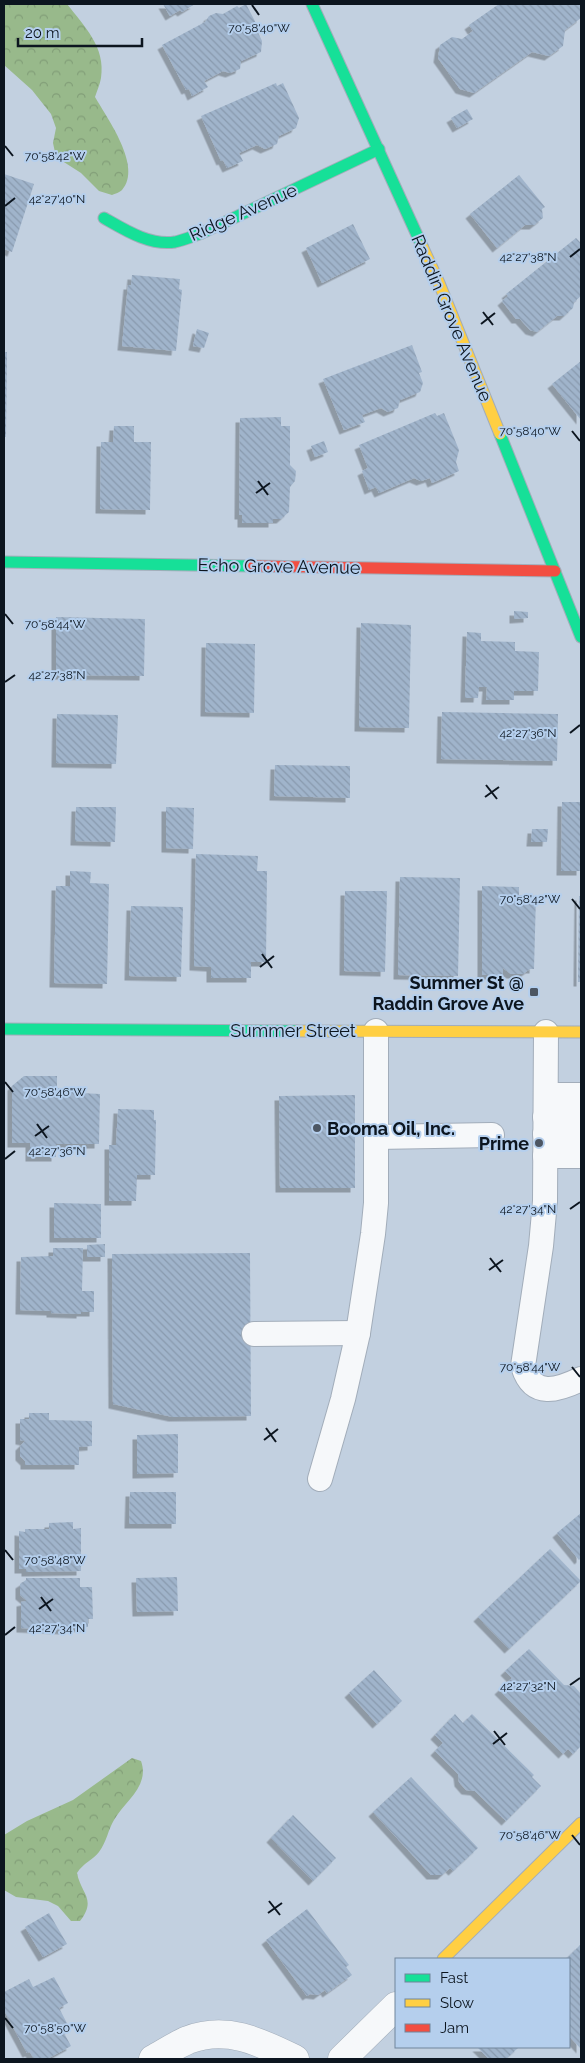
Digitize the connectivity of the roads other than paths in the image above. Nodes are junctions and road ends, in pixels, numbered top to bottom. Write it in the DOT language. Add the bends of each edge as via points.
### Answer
graph roads {
  1 [pos="312,4"];
  2 [pos="379,150"];
  3 [pos="104,218"];
  4 [pos="4,562"];
  5 [pos="555,571"];
  6 [pos="581,637"];
  7 [pos="4,1028"];
  8 [pos="376,1031"];
  9 [pos="546,1032"];
  10 [pos="581,1032"];
  11 [pos="581,1095"];
  12 [pos="581,1117"];
  13 [pos="545,1125"];
  14 [pos="581,1134"];
  15 [pos="492,1136"];
  16 [pos="376,1137"];
  17 [pos="581,1156"];
  18 [pos="358,1333"];
  19 [pos="254,1334"];
  20 [pos="581,1379"];
  21 [pos="320,1479"];
  22 [pos="581,1824"];
  23 [pos="444,1958"];
  24 [pos="395,2007"];
  25 [pos="153,2059"];
  26 [pos="295,2059"];
  27 [pos="342,2059"];
  1 -- 2 [label="street, Raddin Grove Avenue"];
  2 -- 3 [label="street, Ridge Avenue" via="202,233 175,242 150,240"];
  2 -- 5 [label="street, Raddin Grove Avenue" via="439,283"];
  4 -- 5 [label="street, Echo Grove Avenue"];
  5 -- 6 [label="street, Raddin Grove Avenue"];
  7 -- 8 [label="street, Summer Street"];
  8 -- 9 [label="street, Summer Street"];
  8 -- 16 [label="lane"];
  9 -- 10 [label="street, Summer Street"];
  9 -- 13 [label="lane"];
  11 -- 13 [label="lane"];
  12 -- 13 [label="lane"];
  13 -- 14 [label="lane"];
  13 -- 17 [label="lane"];
  13 -- 20 [label="lane" via="545,1201 523,1366 538,1387 560,1388"];
  15 -- 16 [label="lane"];
  16 -- 18 [label="lane" via="376,1203"];
  18 -- 19 [label="lane"];
  18 -- 21 [label="lane"];
  22 -- 23 [label="street"];
  24 -- 27 [label="street"];
  25 -- 26 [label="street" via="187,2040 218,2034 251,2039"];
}
